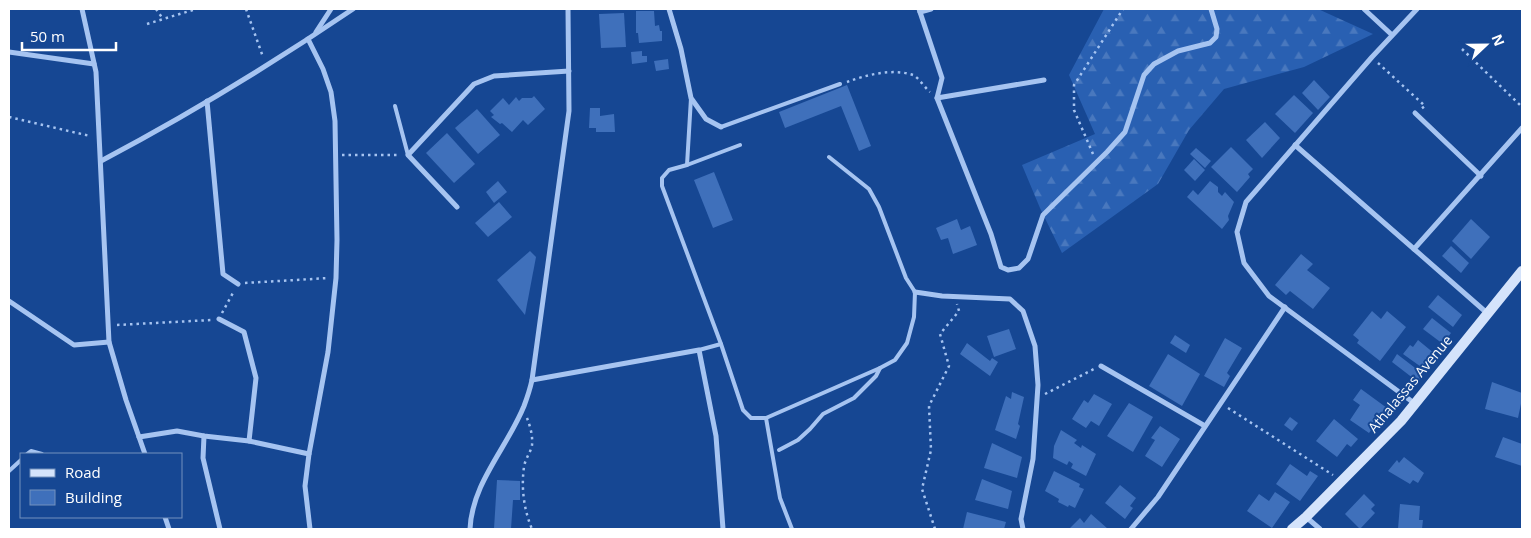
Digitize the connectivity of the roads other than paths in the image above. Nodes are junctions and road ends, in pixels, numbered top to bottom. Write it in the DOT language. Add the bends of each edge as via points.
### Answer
graph roads {
  1 [pos="82,9"];
  2 [pos="331,9"];
  3 [pos="353,9"];
  4 [pos="568,9"];
  5 [pos="669,9"];
  6 [pos="931,9"];
  7 [pos="1211,9"];
  8 [pos="1364,9"];
  9 [pos="1417,9"];
  10 [pos="919,10"];
  11 [pos="314,35"];
  12 [pos="1392,35"];
  13 [pos="308,39"];
  14 [pos="9,52"];
  15 [pos="94,64"];
  16 [pos="569,71"];
  17 [pos="1044,80"];
  18 [pos="840,84"];
  19 [pos="691,98"];
  20 [pos="936,98"];
  21 [pos="207,101"];
  22 [pos="396,106"];
  23 [pos="1415,114"];
  24 [pos="721,127"];
  25 [pos="1522,128"];
  26 [pos="740,145"];
  27 [pos="1295,145"];
  28 [pos="408,155"];
  29 [pos="829,158"];
  30 [pos="101,161"];
  31 [pos="687,165"];
  32 [pos="1481,176"];
  33 [pos="457,207"];
  34 [pos="1414,249"];
  35 [pos="1522,271"];
  36 [pos="238,284"];
  37 [pos="914,292"];
  38 [pos="9,301"];
  39 [pos="1285,307"];
  40 [pos="1488,313"];
  41 [pos="219,319"];
  42 [pos="109,342"];
  43 [pos="721,344"];
  44 [pos="699,350"];
  45 [pos="1101,366"];
  46 [pos="880,368"];
  47 [pos="532,380"];
  48 [pos="1414,403"];
  49 [pos="766,418"];
  50 [pos="1205,426"];
  51 [pos="204,436"];
  52 [pos="140,437"];
  53 [pos="248,441"];
  54 [pos="779,450"];
  55 [pos="145,453"];
  56 [pos="309,454"];
  57 [pos="20,461"];
  58 [pos="9,471"];
  59 [pos="1306,517"];
  60 [pos="1134,528"];
  61 [pos="220,529"];
  62 [pos="310,529"];
  63 [pos="470,529"];
  64 [pos="724,529"];
  65 [pos="792,529"];
  66 [pos="1023,529"];
  67 [pos="1292,529"];
  68 [pos="1320,529"];
  1 -- 15 [label="street"];
  2 -- 11 [label="street"];
  3 -- 11 [label="street"];
  4 -- 16 [label="street"];
  5 -- 19 [label="street"];
  6 -- 10 [label="street"];
  7 -- 20 [label="street" via="1216,37 1210,43 1178,51 1149,69 1144,75 1125,132 1043,215 1028,259 1018,268 1008,270 1001,267 991,234"];
  8 -- 12 [label="street"];
  9 -- 12 [label="street"];
  10 -- 20 [label="street" via="942,78"];
  11 -- 13 [label="street"];
  12 -- 27 [label="street"];
  13 -- 21 [label="street"];
  13 -- 56 [label="street" via="331,92 336,155 336,278 328,352"];
  14 -- 15 [label="street"];
  15 -- 30 [label="street"];
  16 -- 28 [label="street" via="494,76 474,84"];
  16 -- 47 [label="street" via="569,111"];
  17 -- 20 [label="street"];
  18 -- 24 [label="lane"];
  19 -- 24 [label="street" via="706,119"];
  19 -- 31 [label="lane"];
  21 -- 30 [label="street"];
  21 -- 36 [label="street" via="223,274"];
  22 -- 28 [label="lane"];
  23 -- 32 [label="street"];
  25 -- 32 [label="street"];
  26 -- 31 [label="lane"];
  27 -- 34 [label="street"];
  27 -- 39 [label="street" via="1246,202 1237,232 1244,263 1269,296"];
  28 -- 33 [label="street"];
  29 -- 37 [label="lane" via="869,189"];
  30 -- 42 [label="street"];
  31 -- 43 [label="lane" via="669,170 662,178 662,186"];
  32 -- 34 [label="street"];
  34 -- 40 [label="street"];
  35 -- 40 [label="main road, Athalassas Avenue"];
  37 -- 46 [label="lane" via="914,317 907,343 895,360"];
  37 -- 66 [label="street" via="1010,299 1023,310 1036,346 1037,398 1033,459 1021,519"];
  38 -- 42 [label="street" via="74,345"];
  39 -- 48 [label="street"];
  39 -- 50 [label="street"];
  40 -- 48 [label="main road, Athalassas Avenue"];
  41 -- 53 [label="street" via="244,332 256,378"];
  42 -- 52 [label="street"];
  43 -- 44 [label="lane"];
  43 -- 49 [label="lane" via="743,410 751,418"];
  44 -- 47 [label="street"];
  44 -- 64 [label="street" via="716,436"];
  45 -- 50 [label="street"];
  46 -- 49 [label="lane"];
  46 -- 54 [label="lane" via="854,398 823,414 798,440"];
  47 -- 63 [label="street" via="524,407 478,491"];
  48 -- 59 [label="main road, Athalassas Avenue" via="1401,421"];
  49 -- 65 [label="lane" via="780,498"];
  50 -- 60 [label="street"];
  51 -- 52 [label="street" via="177,431"];
  51 -- 53 [label="street"];
  51 -- 61 [label="street" via="203,458"];
  52 -- 55 [label="street"];
  53 -- 56 [label="street"];
  56 -- 62 [label="street" via="305,486"];
  57 -- 58 [label="lane"];
  59 -- 67 [label="main road, Athalassas Avenue"];
  59 -- 68 [label="street"];
}
